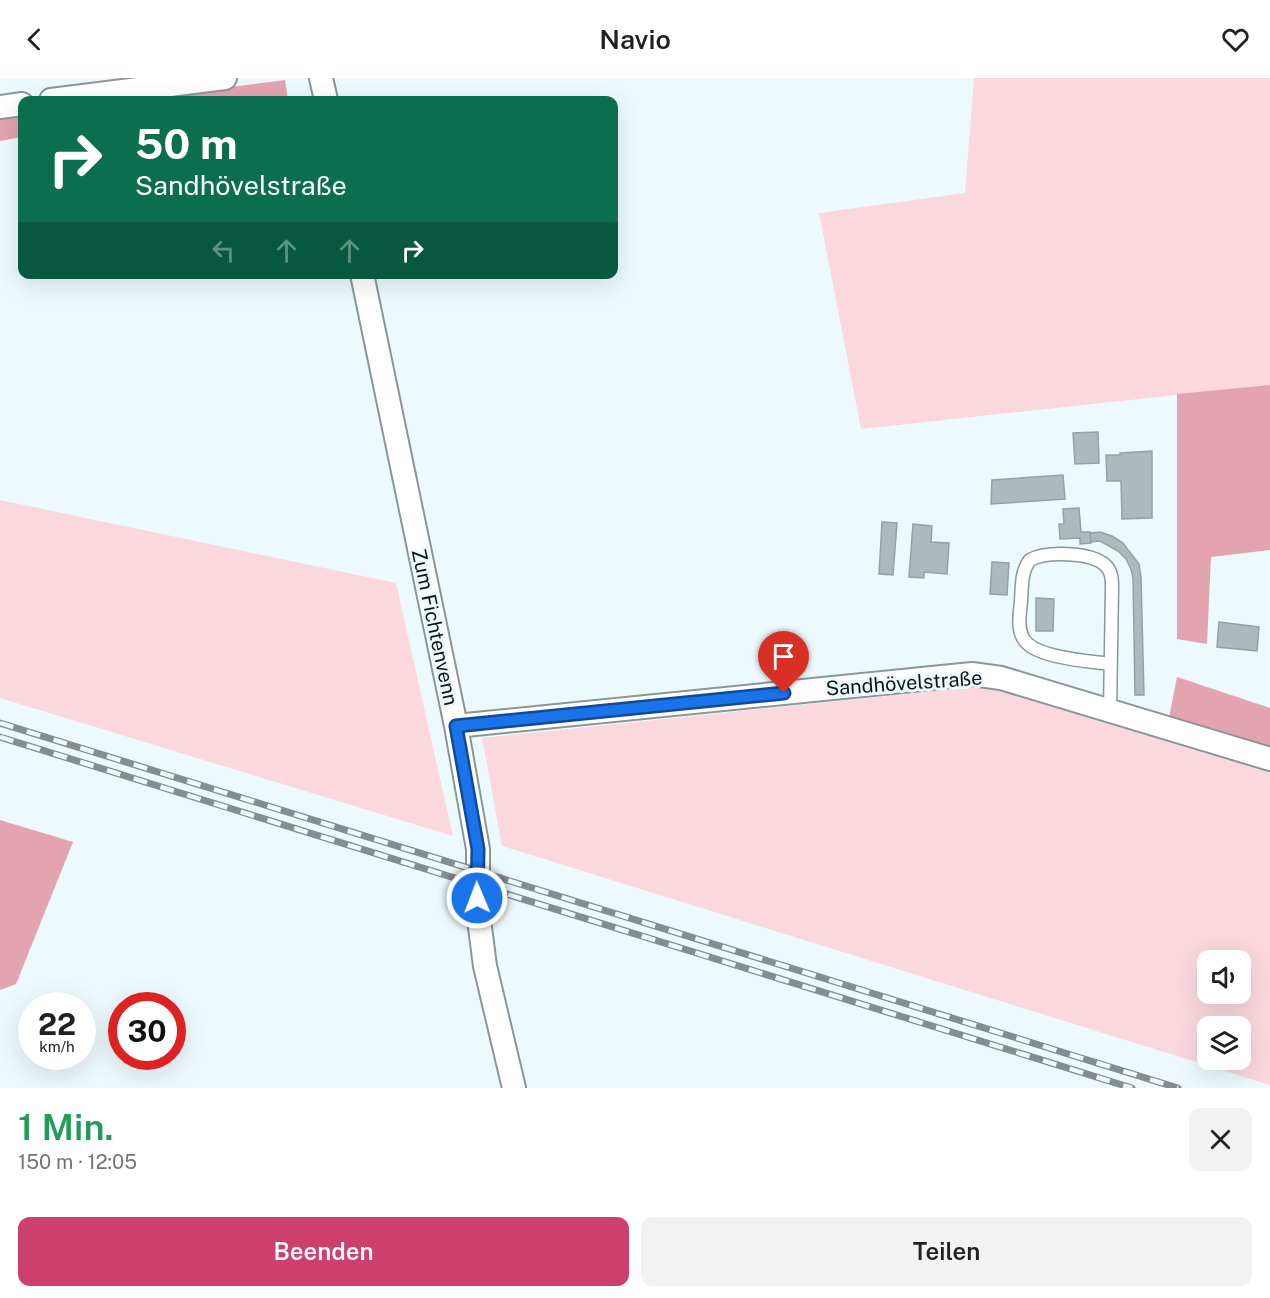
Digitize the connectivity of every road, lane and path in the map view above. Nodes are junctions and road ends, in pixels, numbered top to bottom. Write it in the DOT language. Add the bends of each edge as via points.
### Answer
graph roads {
  1 [pos="225,78"];
  2 [pos="321,78"];
  3 [pos="83,96"];
  4 [pos="325,96"];
  5 [pos="18,105"];
  6 [pos="0,107"];
  7 [pos="363,279"];
  8 [pos="1110,664"];
  9 [pos="1110,711"];
  10 [pos="456,726"];
  11 [pos="1270,759"];
  12 [pos="514,1088"];
  1 -- 3 [label="street"];
  2 -- 4 [label="street"];
  5 -- 6 [label="street"];
  7 -- 10 [label="street, Zum Fichtenvenn"];
  8 -- 8 [label="lane" via="1112,588 1106,566 1088,556 1030,560 1024,568 1019,620 1025,642 1038,651"];
  8 -- 9 [label="lane"];
  9 -- 10 [label="street, Sandhövelstraße" via="1000,678 972,674"];
  9 -- 11 [label="street, Sandhövelstraße"];
  10 -- 12 [label="street, Zum Fichtenvenn" via="478,849 478,912 485,966"];
}
